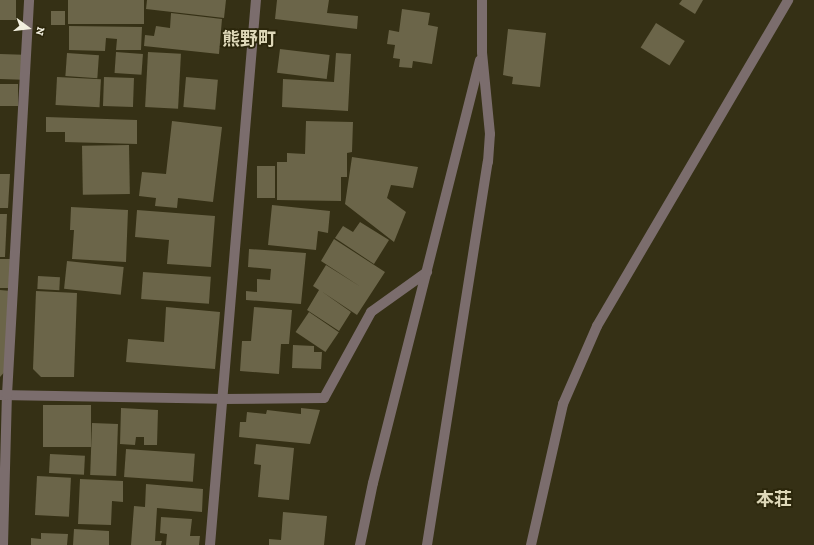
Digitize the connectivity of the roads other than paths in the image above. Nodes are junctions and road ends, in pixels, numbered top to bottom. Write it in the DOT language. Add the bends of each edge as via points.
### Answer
graph roads {
  1 [pos="29,0"];
  2 [pos="256,0"];
  3 [pos="482,0"];
  4 [pos="788,0"];
  5 [pos="482,52"];
  6 [pos="426,272"];
  7 [pos="4,395"];
  8 [pos="222,400"];
  9 [pos="3,545"];
  10 [pos="210,545"];
  11 [pos="360,545"];
  12 [pos="427,545"];
  13 [pos="531,545"];
  1 -- 7 [label="street"];
  2 -- 8 [label="street"];
  3 -- 5 [label="street"];
  4 -- 13 [label="street" via="597,326 563,404"];
  5 -- 6 [label="street"];
  5 -- 12 [label="street" via="490,134 488,162"];
  6 -- 8 [label="street" via="371,312 324,398"];
  6 -- 11 [label="street"];
  7 -- 8 [label="street"];
  7 -- 9 [label="street"];
  8 -- 10 [label="street"];
}
